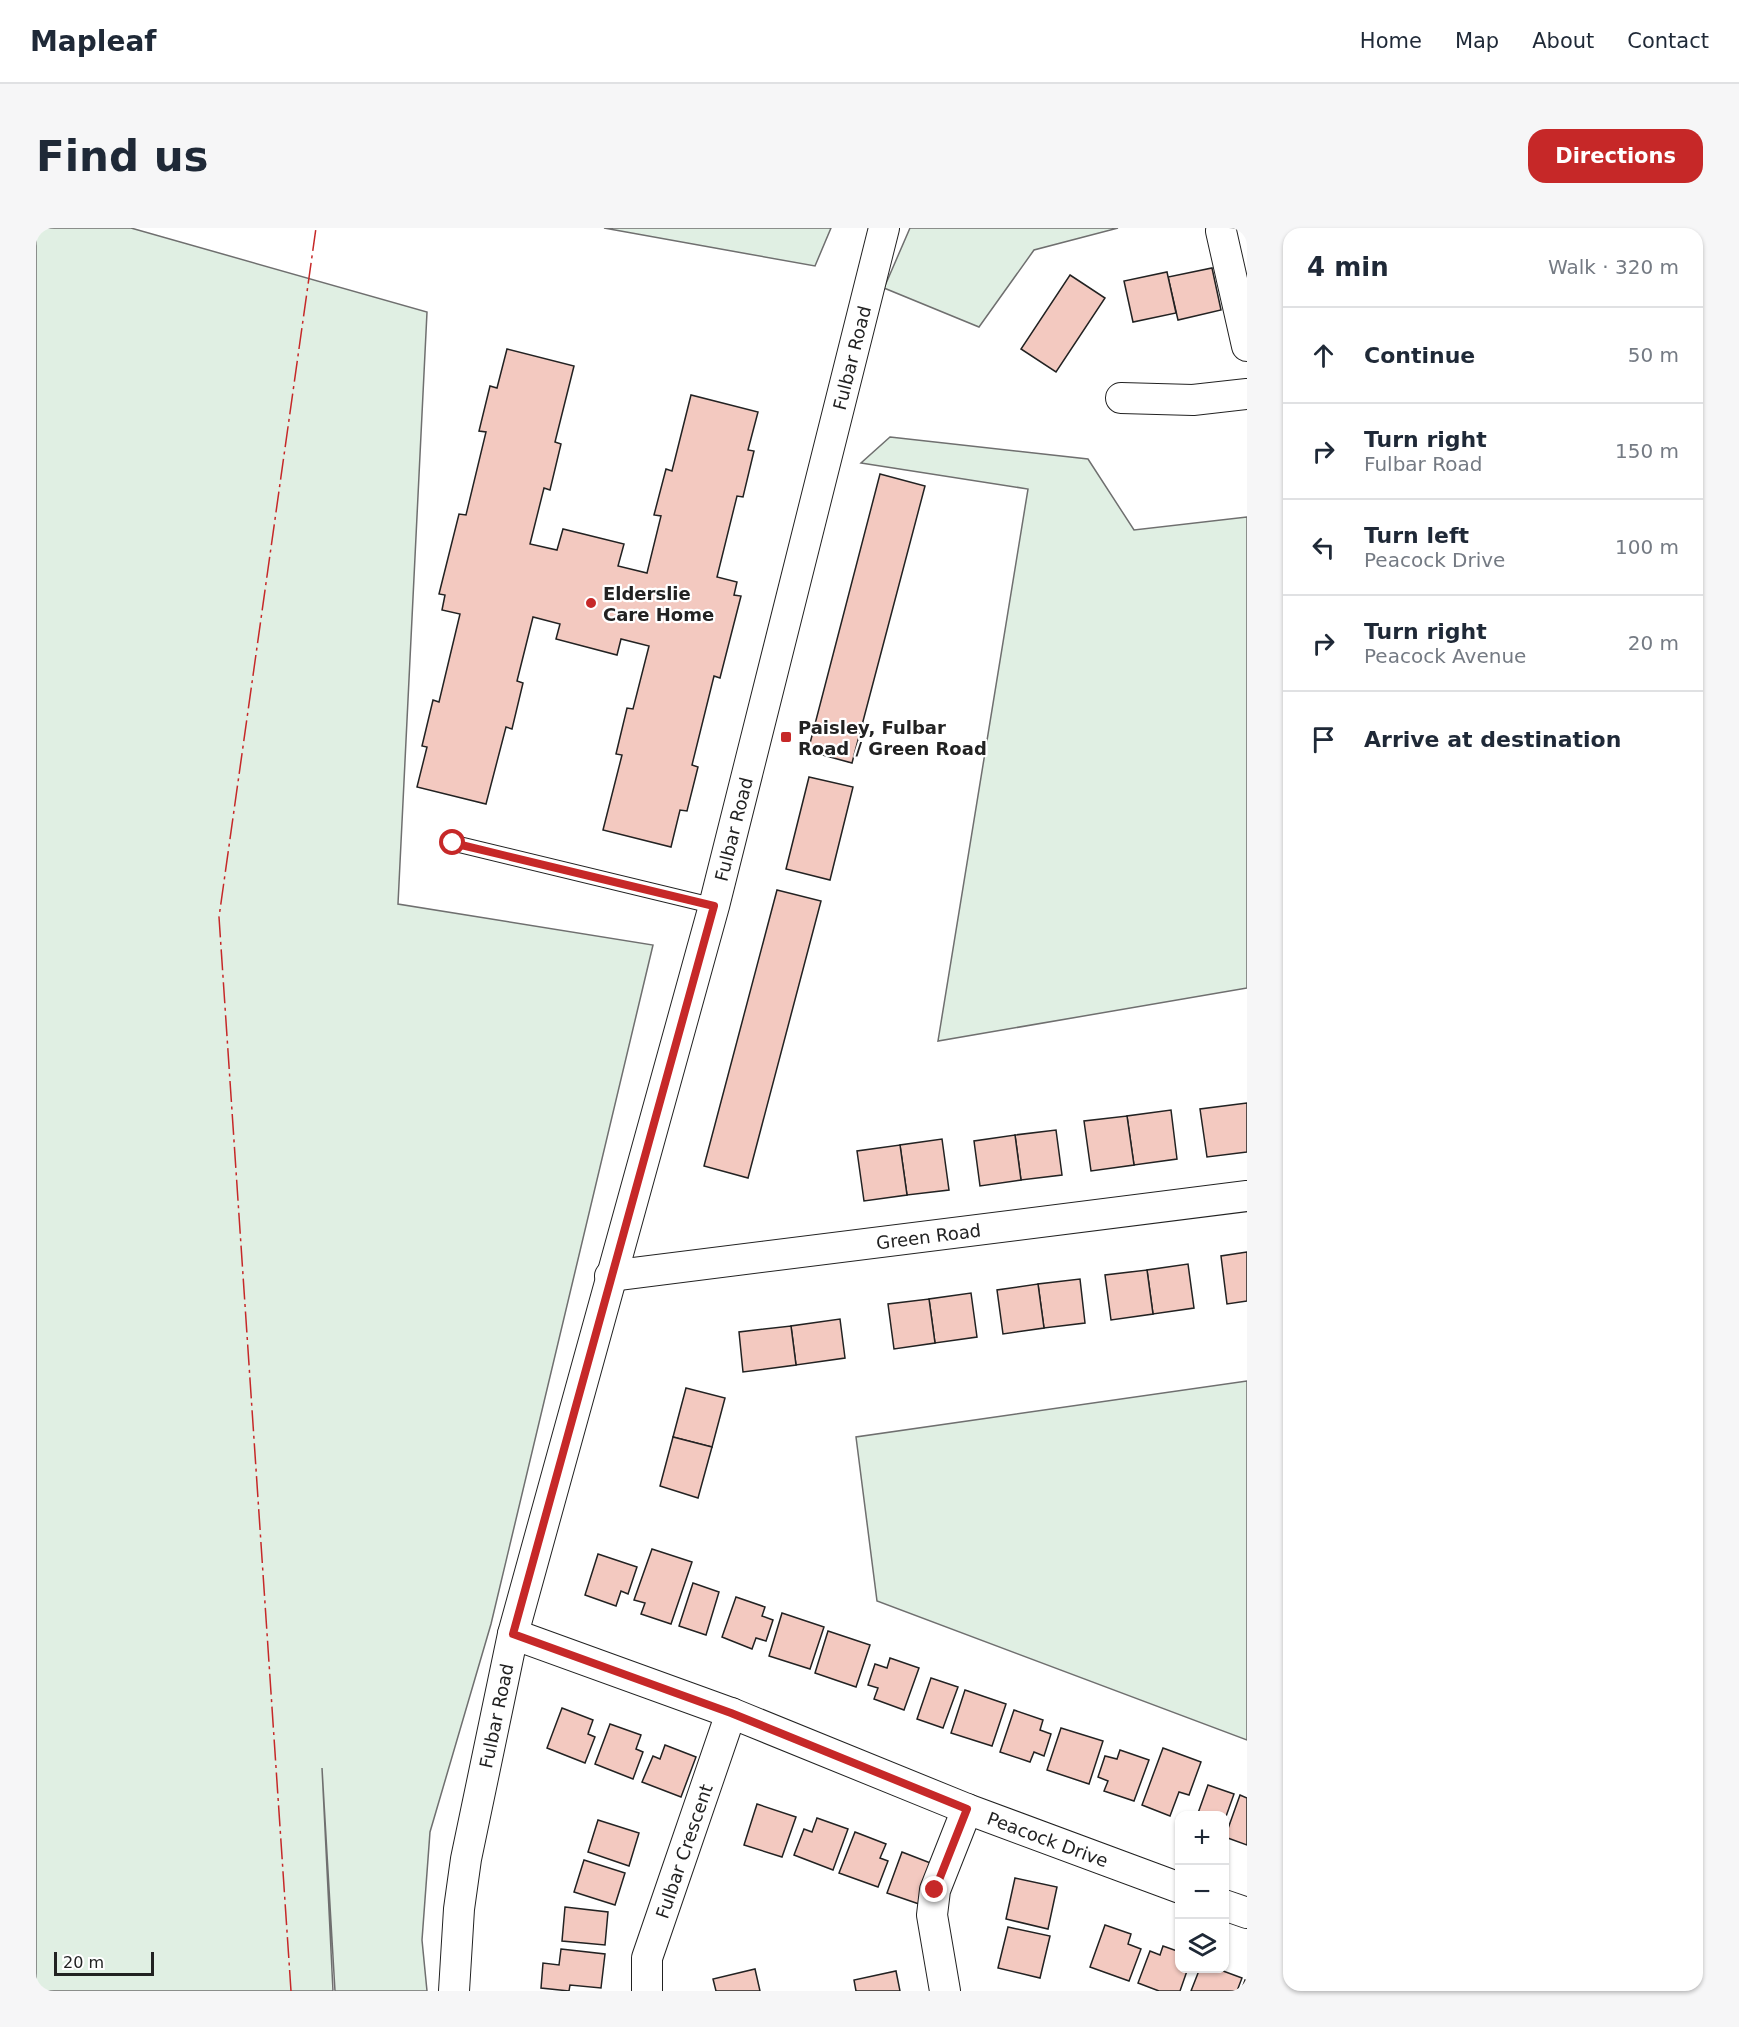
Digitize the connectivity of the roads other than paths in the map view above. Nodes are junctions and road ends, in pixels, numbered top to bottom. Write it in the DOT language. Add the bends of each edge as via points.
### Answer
graph roads {
  1 [pos="884,228"];
  2 [pos="1221,231"];
  3 [pos="1247,346"];
  4 [pos="1247,394"];
  5 [pos="1121,398"];
  6 [pos="453,843"];
  7 [pos="714,906"];
  8 [pos="1247,1196"];
  9 [pos="610,1276"];
  10 [pos="513,1634"];
  11 [pos="731,1713"];
  12 [pos="967,1809"];
  13 [pos="1175,1887"];
  14 [pos="1229,1907"];
  15 [pos="1247,1913"];
  16 [pos="454,1991"];
  17 [pos="647,1991"];
  18 [pos="945,1991"];
  1 -- 7 [label="street, Fulbar Road"];
  2 -- 3 [label="street"];
  4 -- 5 [label="street" via="1193,400"];
  6 -- 7 [label="lane"];
  7 -- 9 [label="street, Fulbar Road"];
  8 -- 9 [label="street, Green Road"];
  9 -- 10 [label="street, Fulbar Road"];
  10 -- 11 [label="street, Peacock Drive"];
  10 -- 16 [label="street, Fulbar Road" via="466,1858"];
  11 -- 12 [label="street, Peacock Drive"];
  11 -- 17 [label="street, Fulbar Crescent" via="647,1958"];
  12 -- 13 [label="street, Peacock Drive"];
  12 -- 18 [label="street" via="935,1890 932,1915"];
  14 -- 15 [label="street"];
}
